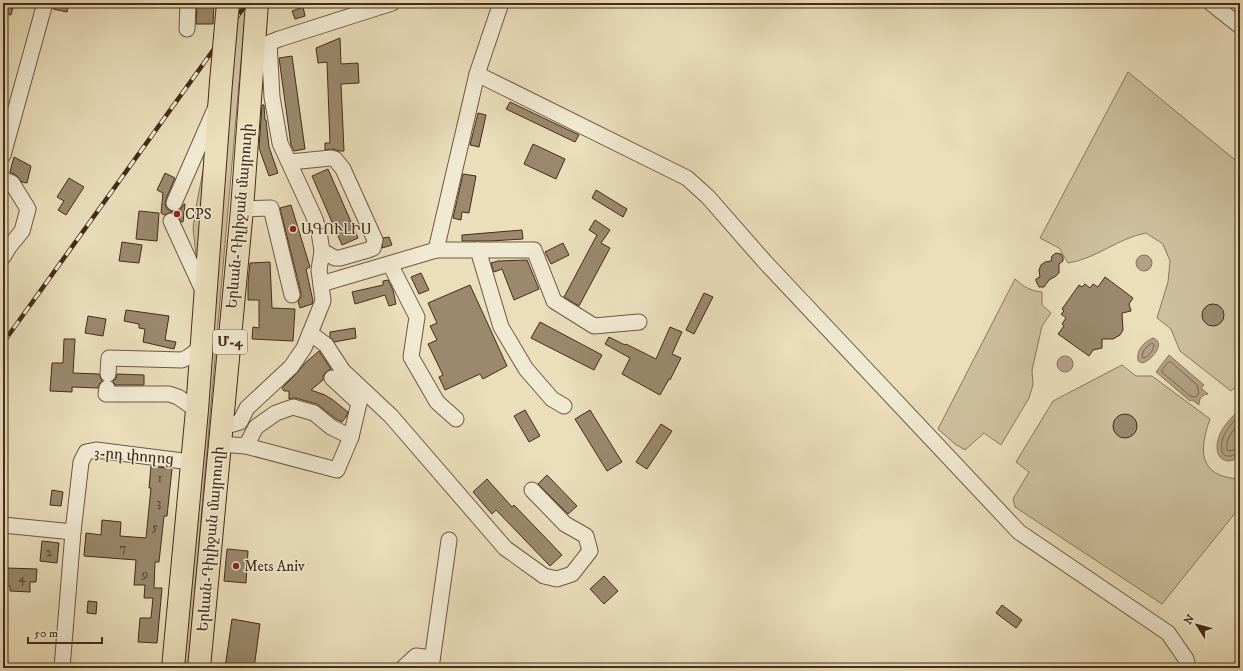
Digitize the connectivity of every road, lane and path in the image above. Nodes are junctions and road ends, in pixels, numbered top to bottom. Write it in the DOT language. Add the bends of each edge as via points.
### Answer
graph roads {
  1 [pos="45,3"];
  2 [pos="188,3"];
  3 [pos="228,3"];
  4 [pos="392,3"];
  5 [pos="1211,3"];
  6 [pos="499,5"];
  7 [pos="256,9"];
  8 [pos="1240,26"];
  9 [pos="187,29"];
  10 [pos="274,41"];
  11 [pos="252,63"];
  12 [pos="477,74"];
  13 [pos="221,88"];
  14 [pos="3,154"];
  15 [pos="290,162"];
  16 [pos="3,180"];
  17 [pos="174,203"];
  18 [pos="242,210"];
  19 [pos="171,221"];
  20 [pos="436,250"];
  21 [pos="478,250"];
  22 [pos="322,252"];
  23 [pos="3,258"];
  24 [pos="390,264"];
  25 [pos="321,284"];
  26 [pos="205,295"];
  27 [pos="292,295"];
  28 [pos="639,322"];
  29 [pos="310,333"];
  30 [pos="202,346"];
  31 [pos="332,378"];
  32 [pos="564,406"];
  33 [pos="197,410"];
  34 [pos="456,419"];
  35 [pos="221,436"];
  36 [pos="351,437"];
  37 [pos="246,446"];
  38 [pos="191,462"];
  39 [pos="532,490"];
  40 [pos="3,525"];
  41 [pos="73,532"];
  42 [pos="449,540"];
  43 [pos="431,663"];
  44 [pos="62,668"];
  45 [pos="173,668"];
  46 [pos="199,668"];
  47 [pos="403,668"];
  48 [pos="1188,668"];
  1 -- 14 [label="street"];
  2 -- 9 [label="street"];
  3 -- 13 [label="highway, Երևան-Դիլիջան մայրուղի / Մ-4, bridge"];
  4 -- 10 [label="street"];
  5 -- 8 [label="street"];
  6 -- 12 [label="street"];
  7 -- 10 [label="street" via="262,29"];
  7 -- 11 [label="highway, Երևան-Դիլիջան մայրուղի / Մ-4"];
  10 -- 11 [label="street" via="260,50"];
  10 -- 15 [label="street" via="270,68 275,112 280,143"];
  11 -- 18 [label="highway, Երևան-Դիլիջան մայրուղի / Մ-4"];
  12 -- 20 [label="street"];
  12 -- 48 [label="street" via="687,178 708,197 765,262 1020,532 1168,633 1186,659"];
  13 -- 17 [label="street"];
  13 -- 26 [label="highway, Երևան-Դիլիջան մայրուղի / Մ-4"];
  15 -- 22 [label="street" via="319,232"];
  15 -- 22 [label="street" via="335,159 343,169 375,240 373,248 340,258"];
  16 -- 23 [label="street" via="12,183 28,209 22,231"];
  18 -- 27 [label="street" via="271,208"];
  18 -- 35 [label="highway, Երևան-Դիլիջան մայրուղի / Մ-4"];
  19 -- 26 [label="street"];
  20 -- 21 [label="street"];
  20 -- 24 [label="street"];
  21 -- 28 [label="street" via="534,250 554,301 594,326"];
  21 -- 32 [label="street" via="501,327 526,369 552,399"];
  22 -- 25 [label="street" via="319,270"];
  24 -- 25 [label="street"];
  24 -- 34 [label="street" via="417,317 411,358 437,402"];
  25 -- 29 [label="street" via="323,301"];
  26 -- 30 [label="highway, Երևան-Դիլիջան մայրուղի / Մ-4"];
  29 -- 35 [label="street" via="304,348 291,367 247,408 240,422"];
  29 -- 39 [label="street" via="326,345 343,371 391,416 504,548 544,576 557,579 572,574 590,551 586,536 566,524"];
  30 -- 33 [label="highway, Երևան-Դիլիջան մայրուղի / Մ-4"];
  30 -- 33 [label="street" via="182,360 110,358 107,381 106,394 169,394"];
  31 -- 36 [label="street" via="359,403"];
  33 -- 38 [label="highway, Երևան-Դիլիջան մայրուղի / Մ-4"];
  35 -- 37 [label="street"];
  35 -- 46 [label="highway, Երևան-Դիլիջան մայրուղի / Մ-4"];
  36 -- 37 [label="street" via="331,427 314,413 294,407 276,413 256,427"];
  36 -- 37 [label="street" via="338,470"];
  38 -- 41 [label="street, 3-րդ փողոց" via="96,450 86,452 81,462"];
  38 -- 45 [label="highway, Երևան-Դիլիջան մայրուղի / Մ-4"];
  40 -- 41 [label="street"];
  41 -- 44 [label="street"];
  42 -- 43 [label="street"];
  43 -- 47 [label="street" via="416,656"];
}
